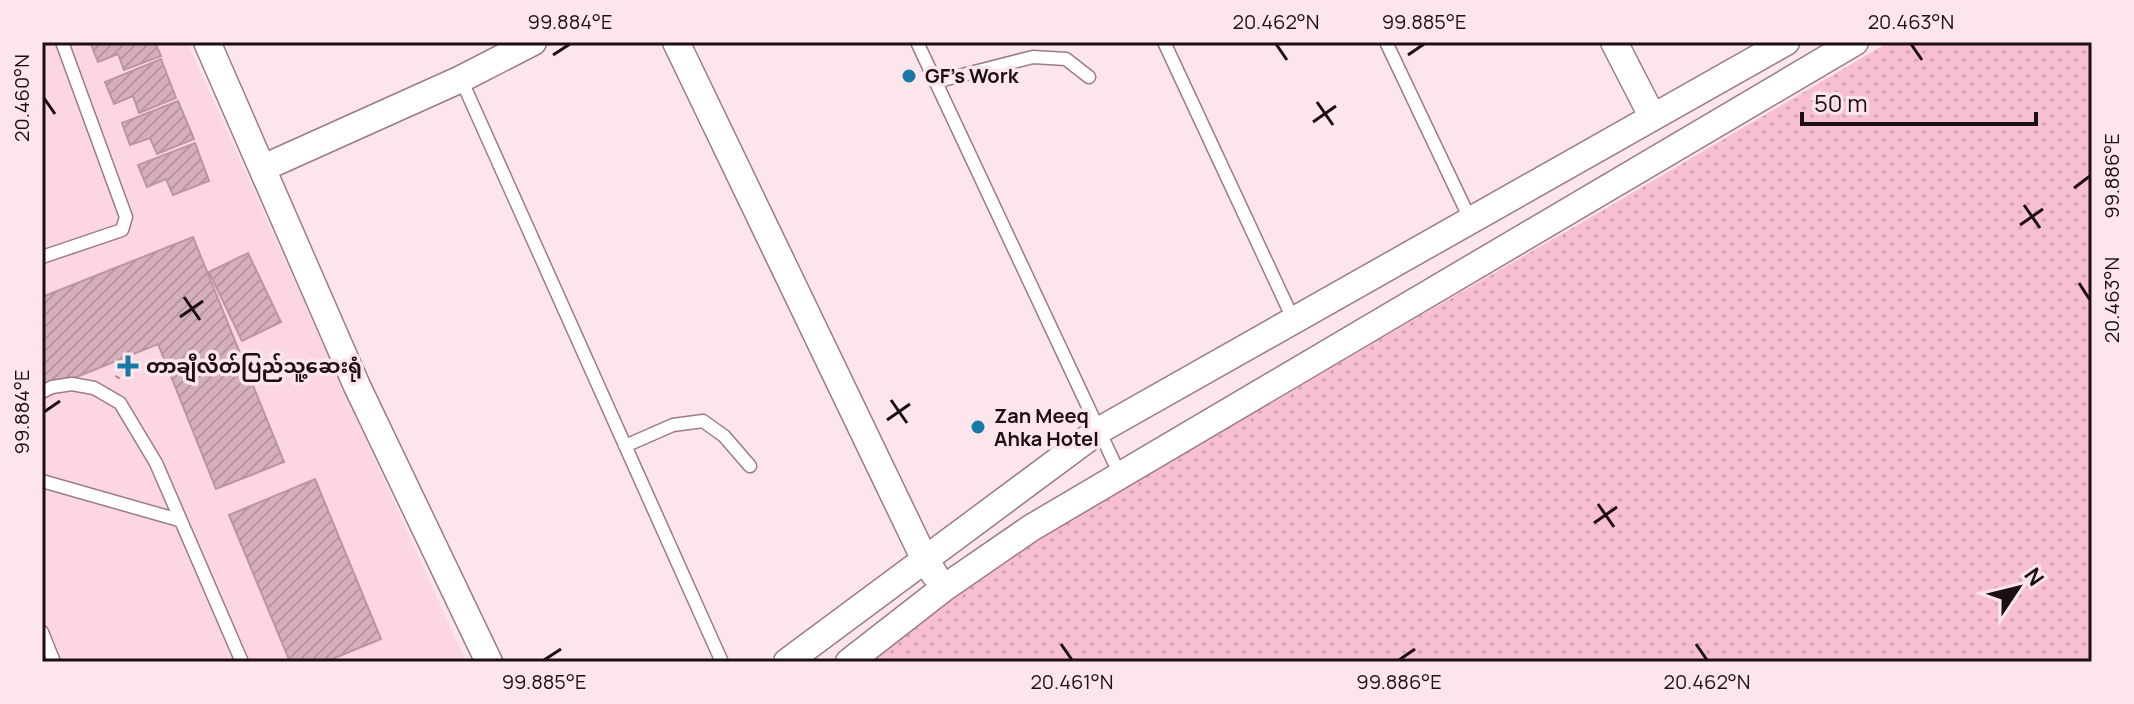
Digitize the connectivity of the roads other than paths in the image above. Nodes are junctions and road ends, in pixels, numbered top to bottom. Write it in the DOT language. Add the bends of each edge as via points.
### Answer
graph roads {
  1 [pos="62,42"];
  2 [pos="207,42"];
  3 [pos="533,42"];
  4 [pos="676,42"];
  5 [pos="917,42"];
  6 [pos="1164,42"];
  7 [pos="1386,42"];
  8 [pos="1614,42"];
  9 [pos="1786,42"];
  10 [pos="1855,42"];
  11 [pos="1089,77"];
  12 [pos="461,79"];
  13 [pos="935,82"];
  14 [pos="1652,116"];
  15 [pos="263,168"];
  16 [pos="1471,221"];
  17 [pos="42,257"];
  18 [pos="1294,321"];
  19 [pos="42,392"];
  20 [pos="1098,431"];
  21 [pos="625,446"];
  22 [pos="750,466"];
  23 [pos="1120,475"];
  24 [pos="42,481"];
  25 [pos="179,520"];
  26 [pos="925,560"];
  27 [pos="944,588"];
  28 [pos="42,632"];
  29 [pos="54,662"];
  30 [pos="242,662"];
  31 [pos="489,662"];
  32 [pos="722,662"];
  33 [pos="787,662"];
  34 [pos="849,662"];
  1 -- 17 [label="lane" via="126,217 122,230"];
  2 -- 15 [label="street"];
  3 -- 12 [label="street"];
  4 -- 26 [label="street"];
  5 -- 13 [label="lane"];
  6 -- 18 [label="lane"];
  7 -- 16 [label="lane"];
  8 -- 14 [label="street"];
  9 -- 14 [label="street"];
  10 -- 23 [label="street"];
  11 -- 13 [label="lane" via="1066,59 1033,57"];
  12 -- 15 [label="street"];
  12 -- 21 [label="lane"];
  13 -- 20 [label="lane"];
  14 -- 16 [label="street"];
  15 -- 31 [label="street" via="357,386"];
  16 -- 18 [label="street"];
  18 -- 20 [label="street"];
  19 -- 25 [label="lane" via="72,384 94,388 120,403 156,463"];
  20 -- 23 [label="lane"];
  20 -- 26 [label="street"];
  21 -- 22 [label="lane" via="673,425 703,421"];
  21 -- 32 [label="lane"];
  23 -- 27 [label="street"];
  24 -- 25 [label="lane"];
  25 -- 30 [label="lane"];
  26 -- 27 [label="street"];
  26 -- 33 [label="street"];
  27 -- 34 [label="street"];
  28 -- 29 [label="lane"];
}
